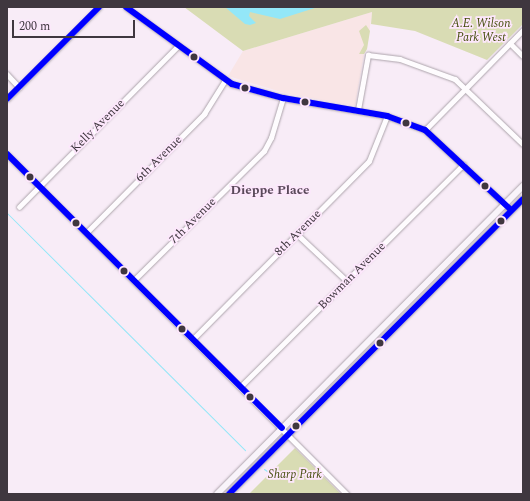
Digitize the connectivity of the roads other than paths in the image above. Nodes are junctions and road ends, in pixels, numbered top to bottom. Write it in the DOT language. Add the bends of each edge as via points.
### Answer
graph roads {
  1 [pos="99,7"];
  2 [pos="126,7"];
  3 [pos="523,30"];
  4 [pos="510,43"];
  5 [pos="178,46"];
  6 [pos="523,56"];
  7 [pos="7,74"];
  8 [pos="226,80"];
  9 [pos="19,87"];
  10 [pos="467,88"];
  11 [pos="283,98"];
  12 [pos="7,99"];
  13 [pos="358,110"];
  14 [pos="387,116"];
  15 [pos="425,130"];
  16 [pos="523,144"];
  17 [pos="7,154"];
  18 [pos="463,165"];
  19 [pos="40,186"];
  20 [pos="523,186"];
  21 [pos="523,199"];
  22 [pos="505,204"];
  23 [pos="18,207"];
  24 [pos="511,210"];
  25 [pos="86,233"];
  26 [pos="297,234"];
  27 [pos="134,280"];
  28 [pos="347,281"];
  29 [pos="193,339"];
  30 [pos="240,387"];
  31 [pos="282,428"];
  32 [pos="288,434"];
  33 [pos="217,494"];
  34 [pos="229,494"];
  35 [pos="347,494"];
  1 -- 9 [label="street"];
  2 -- 5 [label="street"];
  3 -- 4 [label="street"];
  4 -- 6 [label="street"];
  4 -- 10 [label="street"];
  5 -- 8 [label="street"];
  5 -- 19 [label="street, Kelly Avenue"];
  7 -- 9 [label="street"];
  8 -- 11 [label="street"];
  8 -- 25 [label="street, 6th Avenue" via="204,114"];
  9 -- 12 [label="street"];
  10 -- 13 [label="street" via="455,79 421,65 368,55"];
  10 -- 15 [label="street"];
  10 -- 16 [label="street"];
  11 -- 13 [label="street"];
  11 -- 27 [label="street, 7th Avenue" via="271,138 264,151"];
  13 -- 14 [label="street"];
  14 -- 15 [label="street"];
  14 -- 26 [label="street, 8th Avenue" via="369,161"];
  15 -- 18 [label="street"];
  17 -- 19 [label="street"];
  18 -- 22 [label="street"];
  18 -- 28 [label="street, Bowman Avenue"];
  19 -- 23 [label="street, Kelly Avenue"];
  19 -- 25 [label="street"];
  20 -- 22 [label="main road"];
  21 -- 24 [label="main road"];
  22 -- 24 [label="street"];
  22 -- 31 [label="main road"];
  24 -- 32 [label="main road"];
  25 -- 27 [label="street"];
  26 -- 28 [label="street"];
  26 -- 29 [label="street, 8th Avenue"];
  27 -- 29 [label="street"];
  28 -- 30 [label="street, Bowman Avenue"];
  29 -- 30 [label="street"];
  30 -- 31 [label="street"];
  31 -- 32 [label="street"];
  31 -- 33 [label="main road"];
  32 -- 34 [label="main road"];
  32 -- 35 [label="street"];
}
